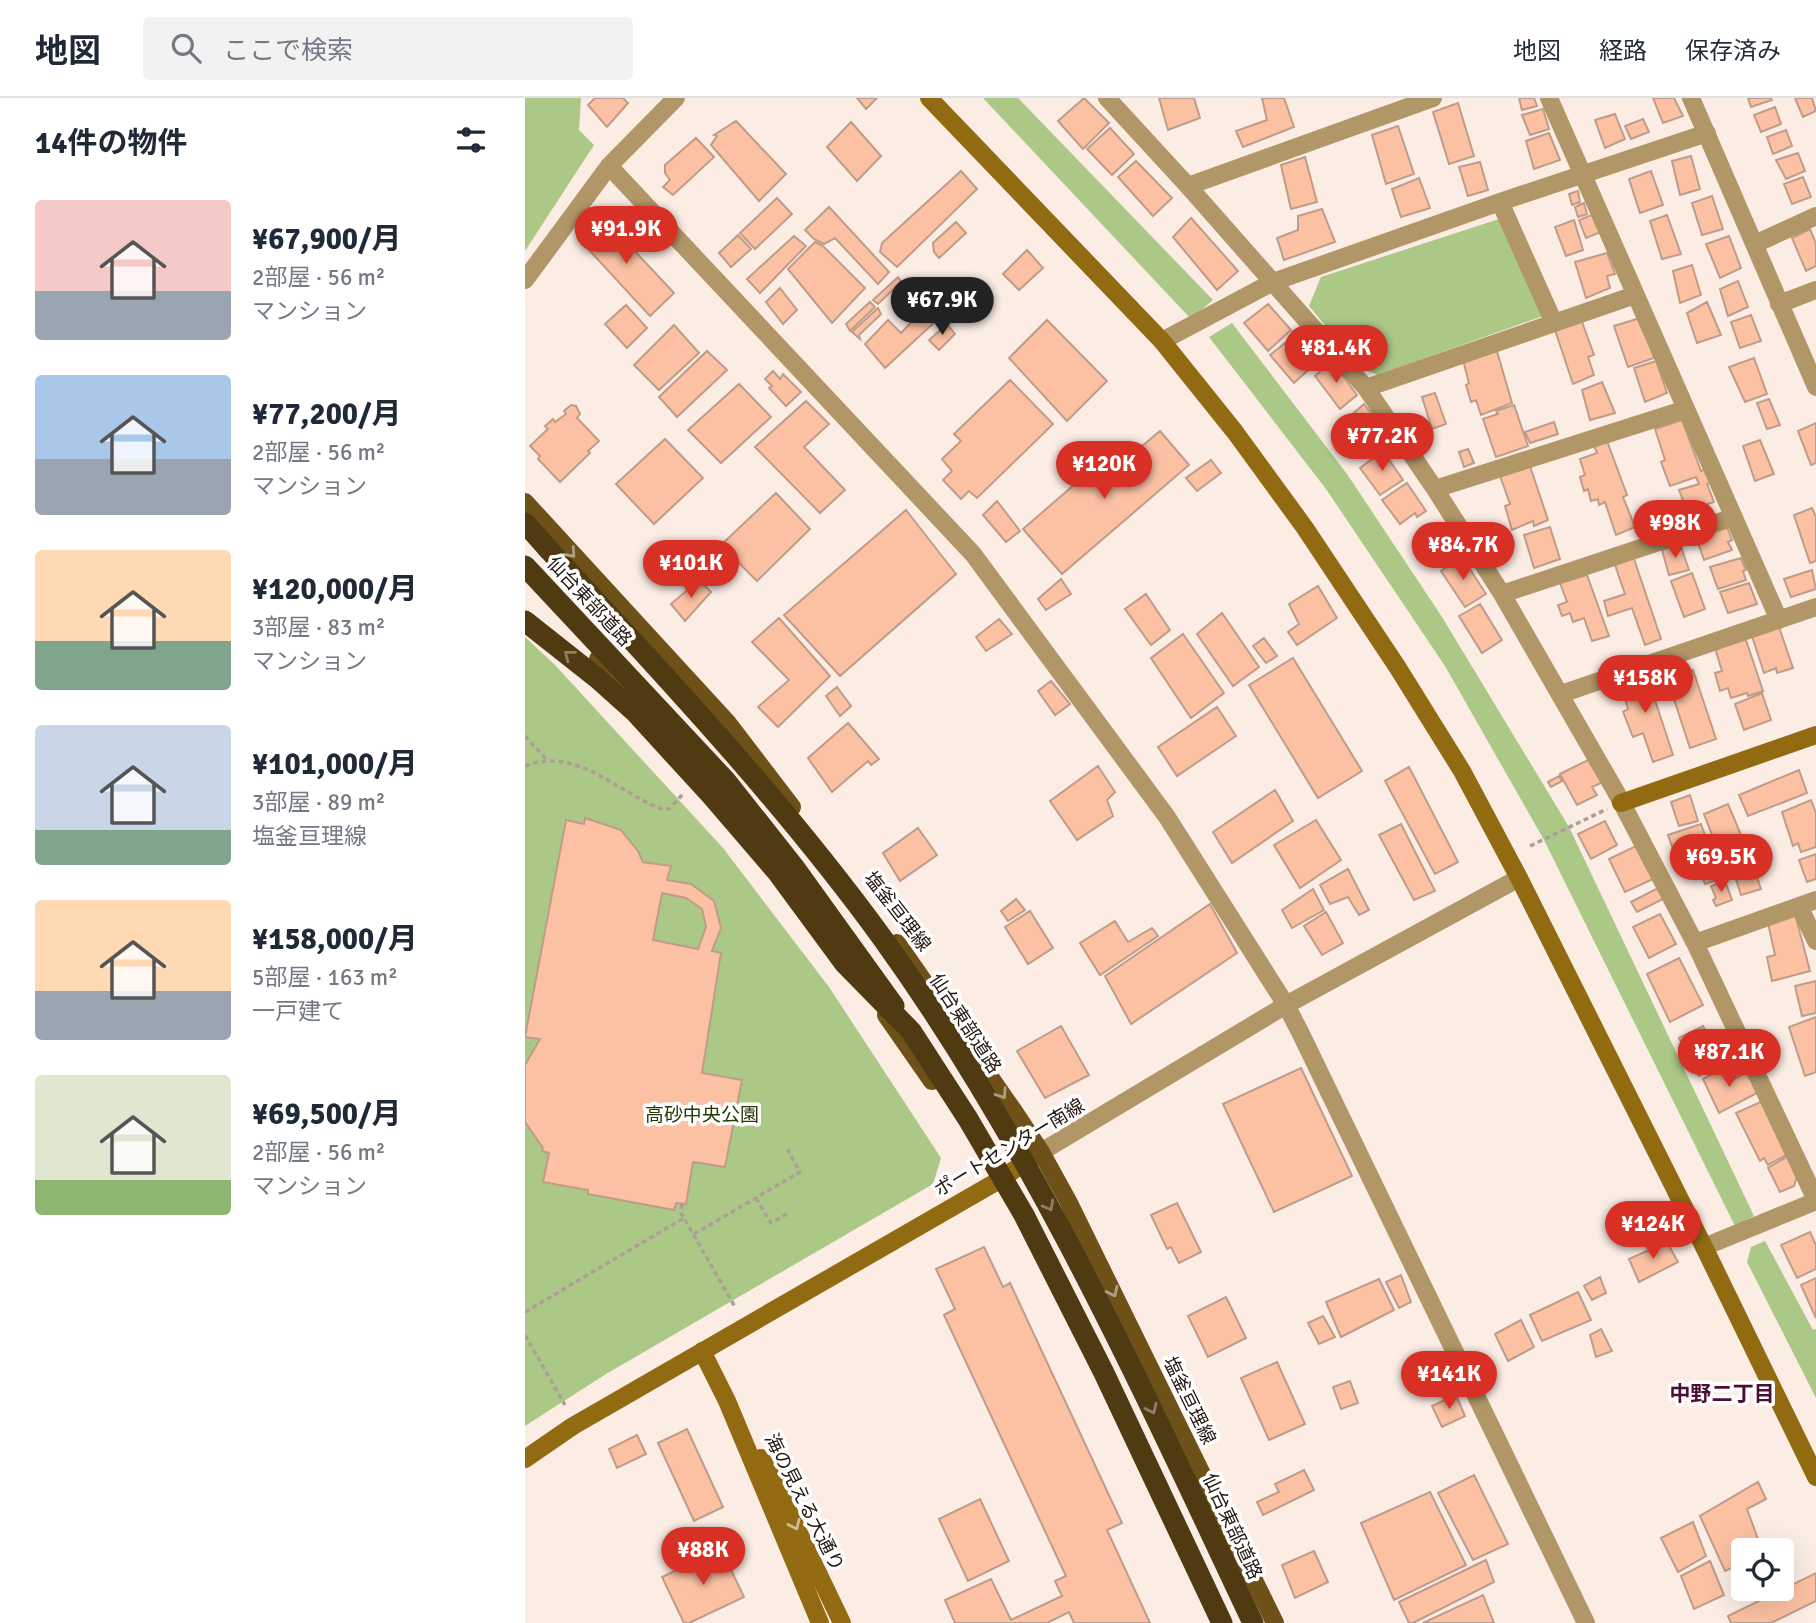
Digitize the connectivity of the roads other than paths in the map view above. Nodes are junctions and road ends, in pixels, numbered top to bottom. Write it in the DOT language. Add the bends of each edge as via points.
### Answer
graph roads {
  1 [pos="676,98"];
  2 [pos="929,98"];
  3 [pos="1107,98"];
  4 [pos="1433,98"];
  5 [pos="1549,98"];
  6 [pos="1691,98"];
  7 [pos="1707,134"];
  8 [pos="609,166"];
  9 [pos="1583,175"];
  10 [pos="1188,186"];
  11 [pos="1500,202"];
  12 [pos="1816,216"];
  13 [pos="1755,244"];
  14 [pos="525,280"];
  15 [pos="1272,282"];
  16 [pos="1816,290"];
  17 [pos="1636,295"];
  18 [pos="1779,304"];
  19 [pos="1554,323"];
  20 [pos="1163,341"];
  21 [pos="1816,387"];
  22 [pos="1366,388"];
  23 [pos="1686,409"];
  24 [pos="1435,489"];
  25 [pos="525,502"];
  26 [pos="1734,517"];
  27 [pos="525,524"];
  28 [pos="525,566"];
  29 [pos="525,577"];
  30 [pos="1502,594"];
  31 [pos="1816,607"];
  32 [pos="1779,620"];
  33 [pos="525,621"];
  34 [pos="1561,694"];
  35 [pos="1816,735"];
  36 [pos="1621,803"];
  37 [pos="1519,878"];
  38 [pos="1807,903"];
  39 [pos="1816,941"];
  40 [pos="1695,943"];
  41 [pos="1286,1005"];
  42 [pos="911,1031"];
  43 [pos="1041,1152"];
  44 [pos="996,1182"];
  45 [pos="1816,1201"];
  46 [pos="1704,1247"];
  47 [pos="702,1351"];
  48 [pos="727,1401"];
  49 [pos="525,1459"];
  50 [pos="1816,1477"];
  51 [pos="820,1623"];
  52 [pos="842,1623"];
  53 [pos="1215,1623"];
  54 [pos="1222,1623"];
  55 [pos="1253,1623"];
  56 [pos="1275,1623"];
  57 [pos="1586,1623"];
  1 -- 8 [label="street"];
  2 -- 20 [label="street"];
  3 -- 10 [label="street"];
  4 -- 10 [label="street"];
  5 -- 9 [label="street"];
  6 -- 7 [label="street"];
  7 -- 9 [label="street"];
  7 -- 13 [label="street"];
  8 -- 14 [label="street"];
  8 -- 41 [label="street" via="974,554 1167,817"];
  9 -- 11 [label="street"];
  9 -- 17 [label="street"];
  10 -- 15 [label="street"];
  11 -- 15 [label="street"];
  11 -- 19 [label="street"];
  12 -- 13 [label="street"];
  13 -- 18 [label="street"];
  15 -- 20 [label="street"];
  15 -- 22 [label="street"];
  16 -- 18 [label="street"];
  17 -- 19 [label="street"];
  17 -- 23 [label="street"];
  18 -- 21 [label="street"];
  19 -- 22 [label="street"];
  20 -- 37 [label="street" via="1312,538 1462,771"];
  22 -- 24 [label="street"];
  23 -- 24 [label="street"];
  23 -- 26 [label="street"];
  24 -- 30 [label="street"];
  25 -- 43 [label="main road, 塩釜亘理線, one-way" via="727,722 914,966"];
  26 -- 30 [label="street"];
  26 -- 32 [label="street"];
  27 -- 55 [label="highway, 仙台東部道路, one-way, bridge" via="816,849 931,1009 1049,1205 1130,1361"];
  28 -- 42 [label="highway, 仙台東部道路, bridge" via="726,781 794,867"];
  29 -- 44 [label="main road" via="797,886 969,1135"];
  30 -- 34 [label="street"];
  31 -- 32 [label="street"];
  32 -- 34 [label="street"];
  42 -- 33 [label="highway, one-way, bridge" via="845,964 778,873 635,712"];
  34 -- 36 [label="street"];
  35 -- 36 [label="street"];
  36 -- 40 [label="street"];
  37 -- 41 [label="street, ポートセンター南線"];
  37 -- 46 [label="street"];
  38 -- 39 [label="street"];
  38 -- 40 [label="street"];
  40 -- 45 [label="street"];
  41 -- 43 [label="street, ポートセンター南線"];
  41 -- 57 [label="street"];
  42 -- 54 [label="highway, 仙台東部道路, bridge" via="1024,1215"];
  43 -- 44 [label="street, ポートセンター南線"];
  43 -- 56 [label="main road, 塩釜亘理線, one-way"];
  44 -- 47 [label="street, ポートセンター南線"];
  44 -- 53 [label="main road" via="1124,1421"];
  45 -- 46 [label="street"];
  46 -- 50 [label="street"];
  47 -- 48 [label="street"];
  47 -- 49 [label="street, ポートセンター南線"];
  48 -- 51 [label="street"];
  48 -- 52 [label="street, 海の見える大通り, one-way" via="773,1479"];
}
